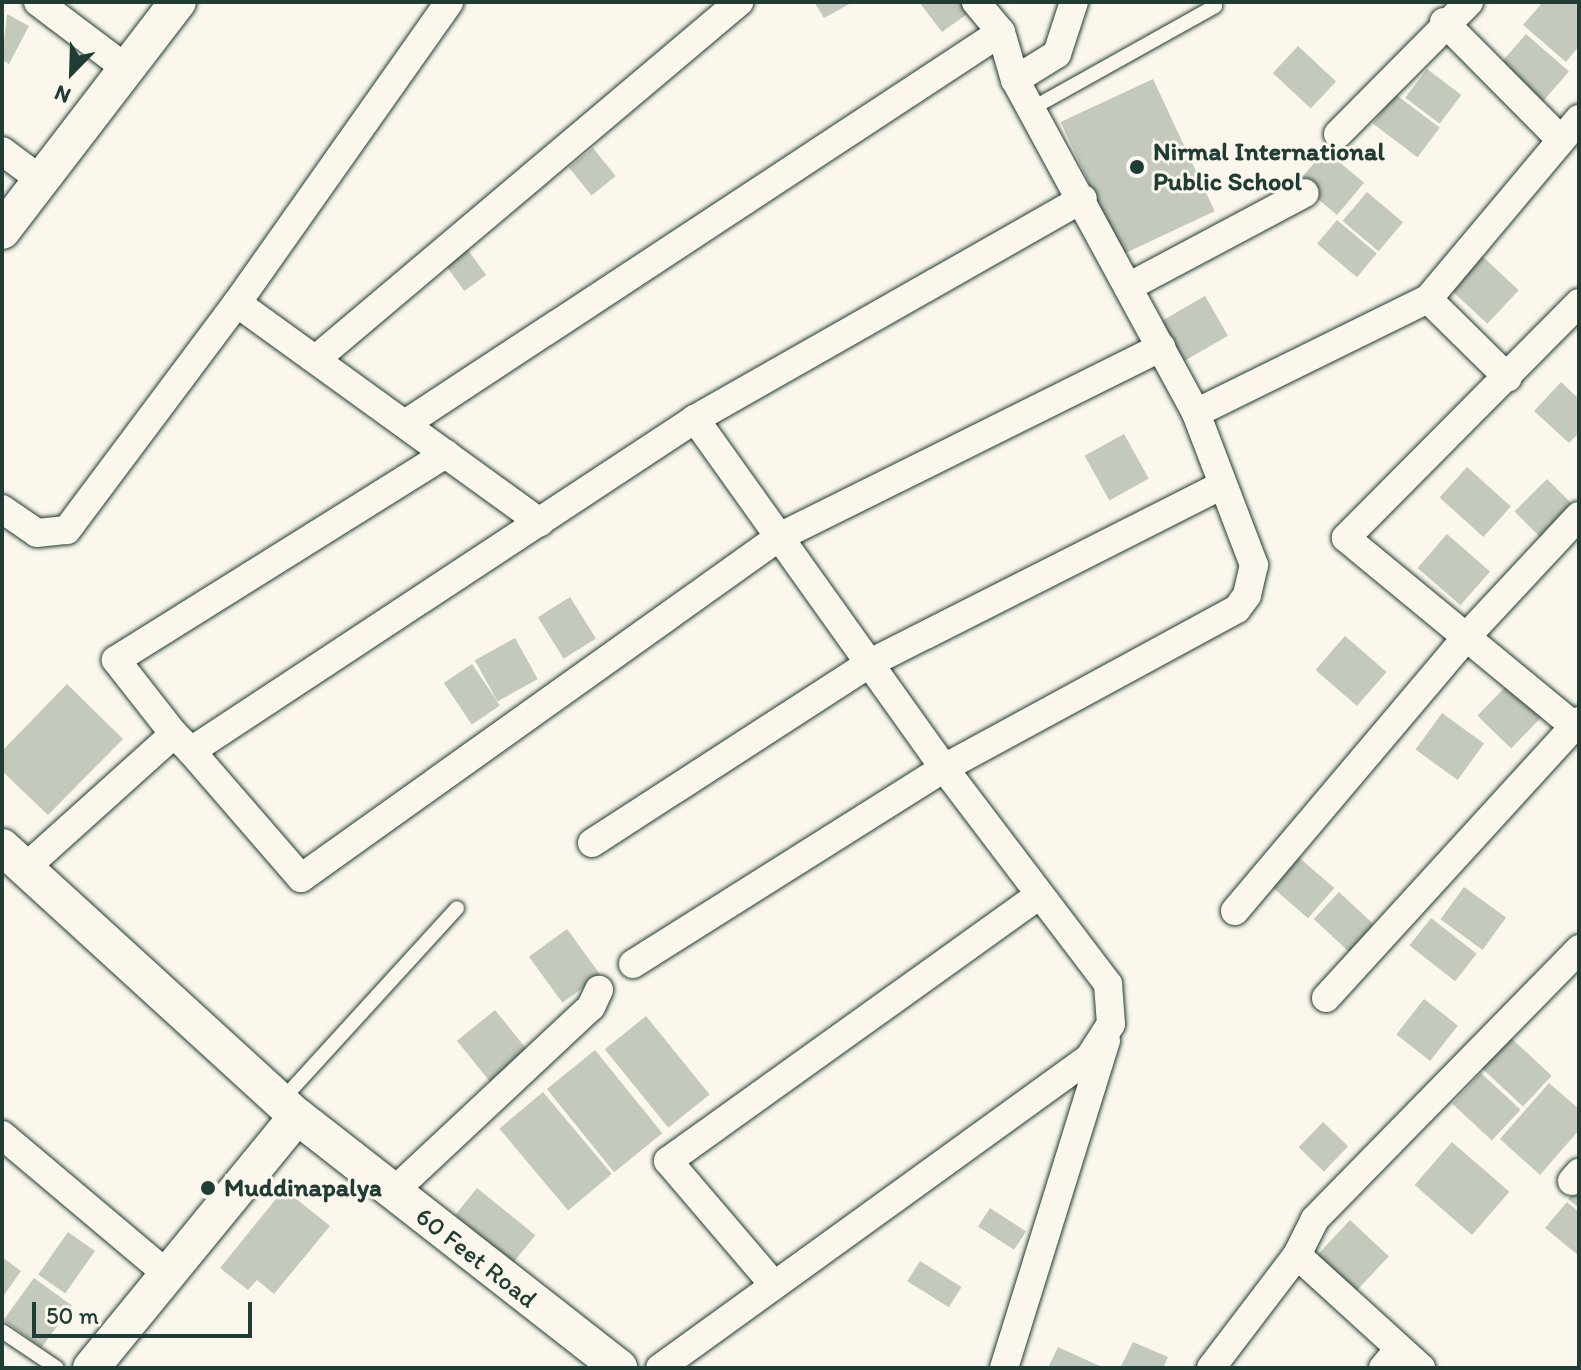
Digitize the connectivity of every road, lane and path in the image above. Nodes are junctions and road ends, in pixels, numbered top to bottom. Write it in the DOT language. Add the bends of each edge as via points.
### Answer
graph roads {
  1 [pos="38,2"];
  2 [pos="178,2"];
  3 [pos="449,2"];
  4 [pos="739,2"];
  5 [pos="976,2"];
  6 [pos="1074,2"];
  7 [pos="1469,2"];
  8 [pos="1215,6"];
  9 [pos="1444,22"];
  10 [pos="1001,32"];
  11 [pos="127,69"];
  12 [pos="1015,80"];
  13 [pos="1031,109"];
  14 [pos="1570,129"];
  15 [pos="1338,134"];
  16 [pos="2,151"];
  17 [pos="41,180"];
  18 [pos="1305,193"];
  19 [pos="1083,199"];
  20 [pos="2,231"];
  21 [pos="1128,287"];
  22 [pos="1428,299"];
  23 [pos="237,303"];
  24 [pos="1579,303"];
  25 [pos="1161,347"];
  26 [pos="316,359"];
  27 [pos="1508,378"];
  28 [pos="1196,413"];
  29 [pos="695,419"];
  30 [pos="405,424"];
  31 [pos="446,454"];
  32 [pos="1221,486"];
  33 [pos="2,509"];
  34 [pos="1579,516"];
  35 [pos="540,522"];
  36 [pos="779,537"];
  37 [pos="1467,636"];
  38 [pos="870,663"];
  39 [pos="1577,726"];
  40 [pos="182,742"];
  41 [pos="944,768"];
  42 [pos="592,843"];
  43 [pos="13,858"];
  44 [pos="1040,895"];
  45 [pos="457,908"];
  46 [pos="1235,911"];
  47 [pos="1579,949"];
  48 [pos="633,964"];
  49 [pos="599,990"];
  50 [pos="1326,998"];
  51 [pos="1111,1024"];
  52 [pos="289,1109"];
  53 [pos="2,1135"];
  54 [pos="392,1193"];
  55 [pos="1297,1255"];
  56 [pos="166,1273"];
  57 [pos="774,1285"];
  58 [pos="2,1331"];
  59 [pos="1391,1358"];
  60 [pos="57,1368"];
  61 [pos="91,1368"];
  62 [pos="619,1368"];
  63 [pos="660,1368"];
  64 [pos="1004,1368"];
  65 [pos="1211,1368"];
  66 [pos="1421,1368"];
  1 -- 11 [label="street"];
  2 -- 11 [label="street"];
  3 -- 23 [label="street"];
  4 -- 26 [label="street"];
  5 -- 10 [label="street"];
  6 -- 12 [label="street" via="1057,54"];
  7 -- 9 [label="street"];
  8 -- 13 [label="lane"];
  9 -- 14 [label="street"];
  9 -- 15 [label="street"];
  10 -- 12 [label="street"];
  10 -- 30 [label="street"];
  11 -- 17 [label="street"];
  12 -- 13 [label="street"];
  13 -- 19 [label="street"];
  14 -- 22 [label="street"];
  16 -- 17 [label="street"];
  17 -- 20 [label="street"];
  18 -- 21 [label="street"];
  19 -- 21 [label="street"];
  19 -- 29 [label="street"];
  21 -- 25 [label="street"];
  22 -- 27 [label="street"];
  22 -- 28 [label="street"];
  23 -- 26 [label="street"];
  23 -- 33 [label="street" via="67,530 37,533"];
  24 -- 27 [label="street"];
  25 -- 28 [label="street"];
  25 -- 36 [label="street"];
  26 -- 30 [label="street"];
  27 -- 37 [label="street" via="1346,538"];
  28 -- 32 [label="street"];
  29 -- 35 [label="street"];
  29 -- 36 [label="street"];
  30 -- 31 [label="street"];
  31 -- 35 [label="street"];
  31 -- 40 [label="street" via="116,660"];
  32 -- 38 [label="street"];
  32 -- 41 [label="street" via="1254,565 1247,595 1237,609"];
  34 -- 37 [label="street"];
  35 -- 40 [label="street"];
  36 -- 38 [label="street"];
  36 -- 40 [label="street" via="301,878"];
  37 -- 39 [label="street"];
  37 -- 46 [label="street"];
  38 -- 41 [label="street"];
  38 -- 42 [label="street"];
  39 -- 50 [label="street"];
  40 -- 43 [label="street"];
  41 -- 44 [label="street"];
  41 -- 48 [label="street"];
  43 -- 52 [label="street, 60 Feet Road"];
  44 -- 51 [label="street" via="1108,984"];
  44 -- 57 [label="street" via="668,1161"];
  45 -- 52 [label="lane"];
  47 -- 55 [label="street" via="1315,1219"];
  49 -- 54 [label="street" via="591,1007"];
  51 -- 57 [label="street" via="1089,1058"];
  51 -- 64 [label="street"];
  52 -- 54 [label="street, 60 Feet Road"];
  52 -- 56 [label="street"];
  53 -- 56 [label="street"];
  54 -- 62 [label="street, 60 Feet Road"];
  55 -- 59 [label="street"];
  55 -- 65 [label="street"];
  56 -- 61 [label="street"];
  57 -- 63 [label="street"];
  58 -- 60 [label="lane"];
  59 -- 66 [label="street"];
}
